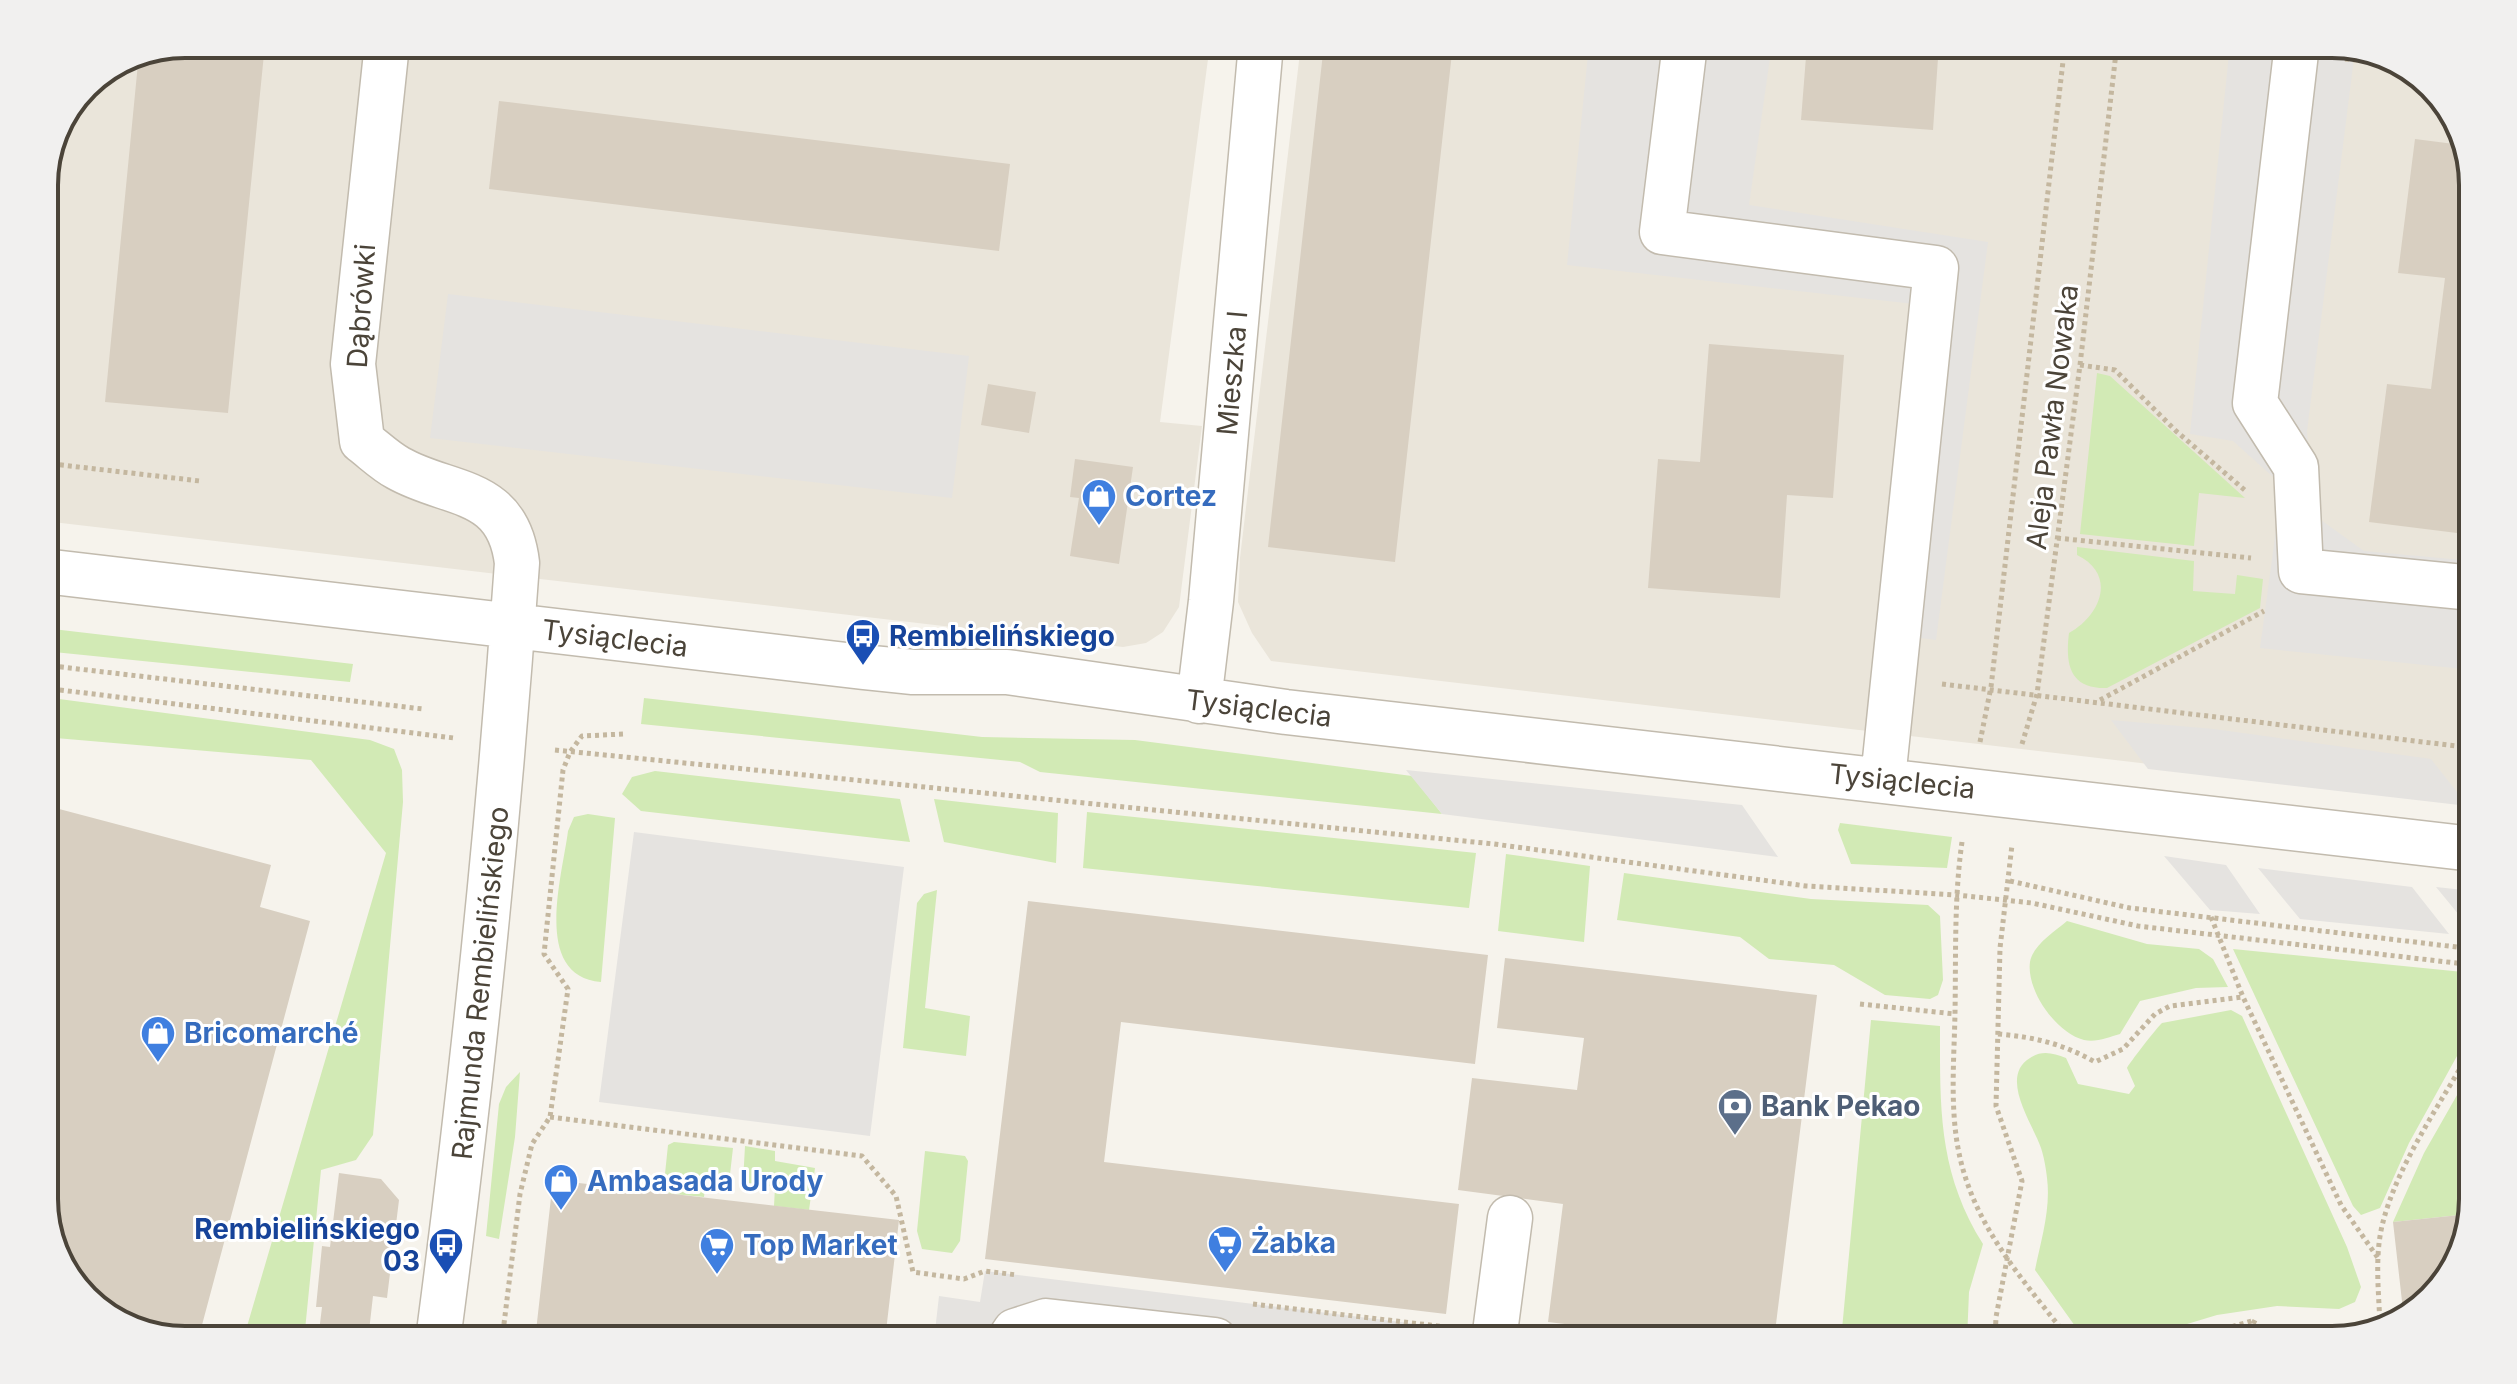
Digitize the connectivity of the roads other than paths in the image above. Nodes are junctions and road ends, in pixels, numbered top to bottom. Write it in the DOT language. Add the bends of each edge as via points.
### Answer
graph roads {
  1 [pos="386,58"];
  2 [pos="1260,58"];
  3 [pos="1683,58"];
  4 [pos="2295,58"];
  5 [pos="58,573"];
  6 [pos="2459,587"];
  7 [pos="513,626"];
  8 [pos="1199,701"];
  9 [pos="1883,779"];
  10 [pos="2459,847"];
  11 [pos="1510,1218"];
  12 [pos="440,1326"];
  13 [pos="1030,1326"];
  14 [pos="1090,1326"];
  15 [pos="1496,1326"];
  1 -- 7 [label="street, Dąbrówki" via="353,364 362,441 399,468 449,485 495,509 515,548"];
  2 -- 8 [label="street, Mieszka I"];
  3 -- 9 [label="street" via="1662,232 1936,268"];
  4 -- 6 [label="street" via="2255,403 2296,467 2301,571"];
  5 -- 7 [label="street, Tysiąclecia"];
  7 -- 8 [label="street, Tysiąclecia" via="913,672 1007,672"];
  7 -- 12 [label="street, Rajmunda Rembielińskiego" via="460,1182"];
  8 -- 9 [label="street, Tysiąclecia"];
  9 -- 10 [label="street, Tysiąclecia"];
  11 -- 15 [label="street"];
  13 -- 14 [label="street" via="1046,1321"];
}
